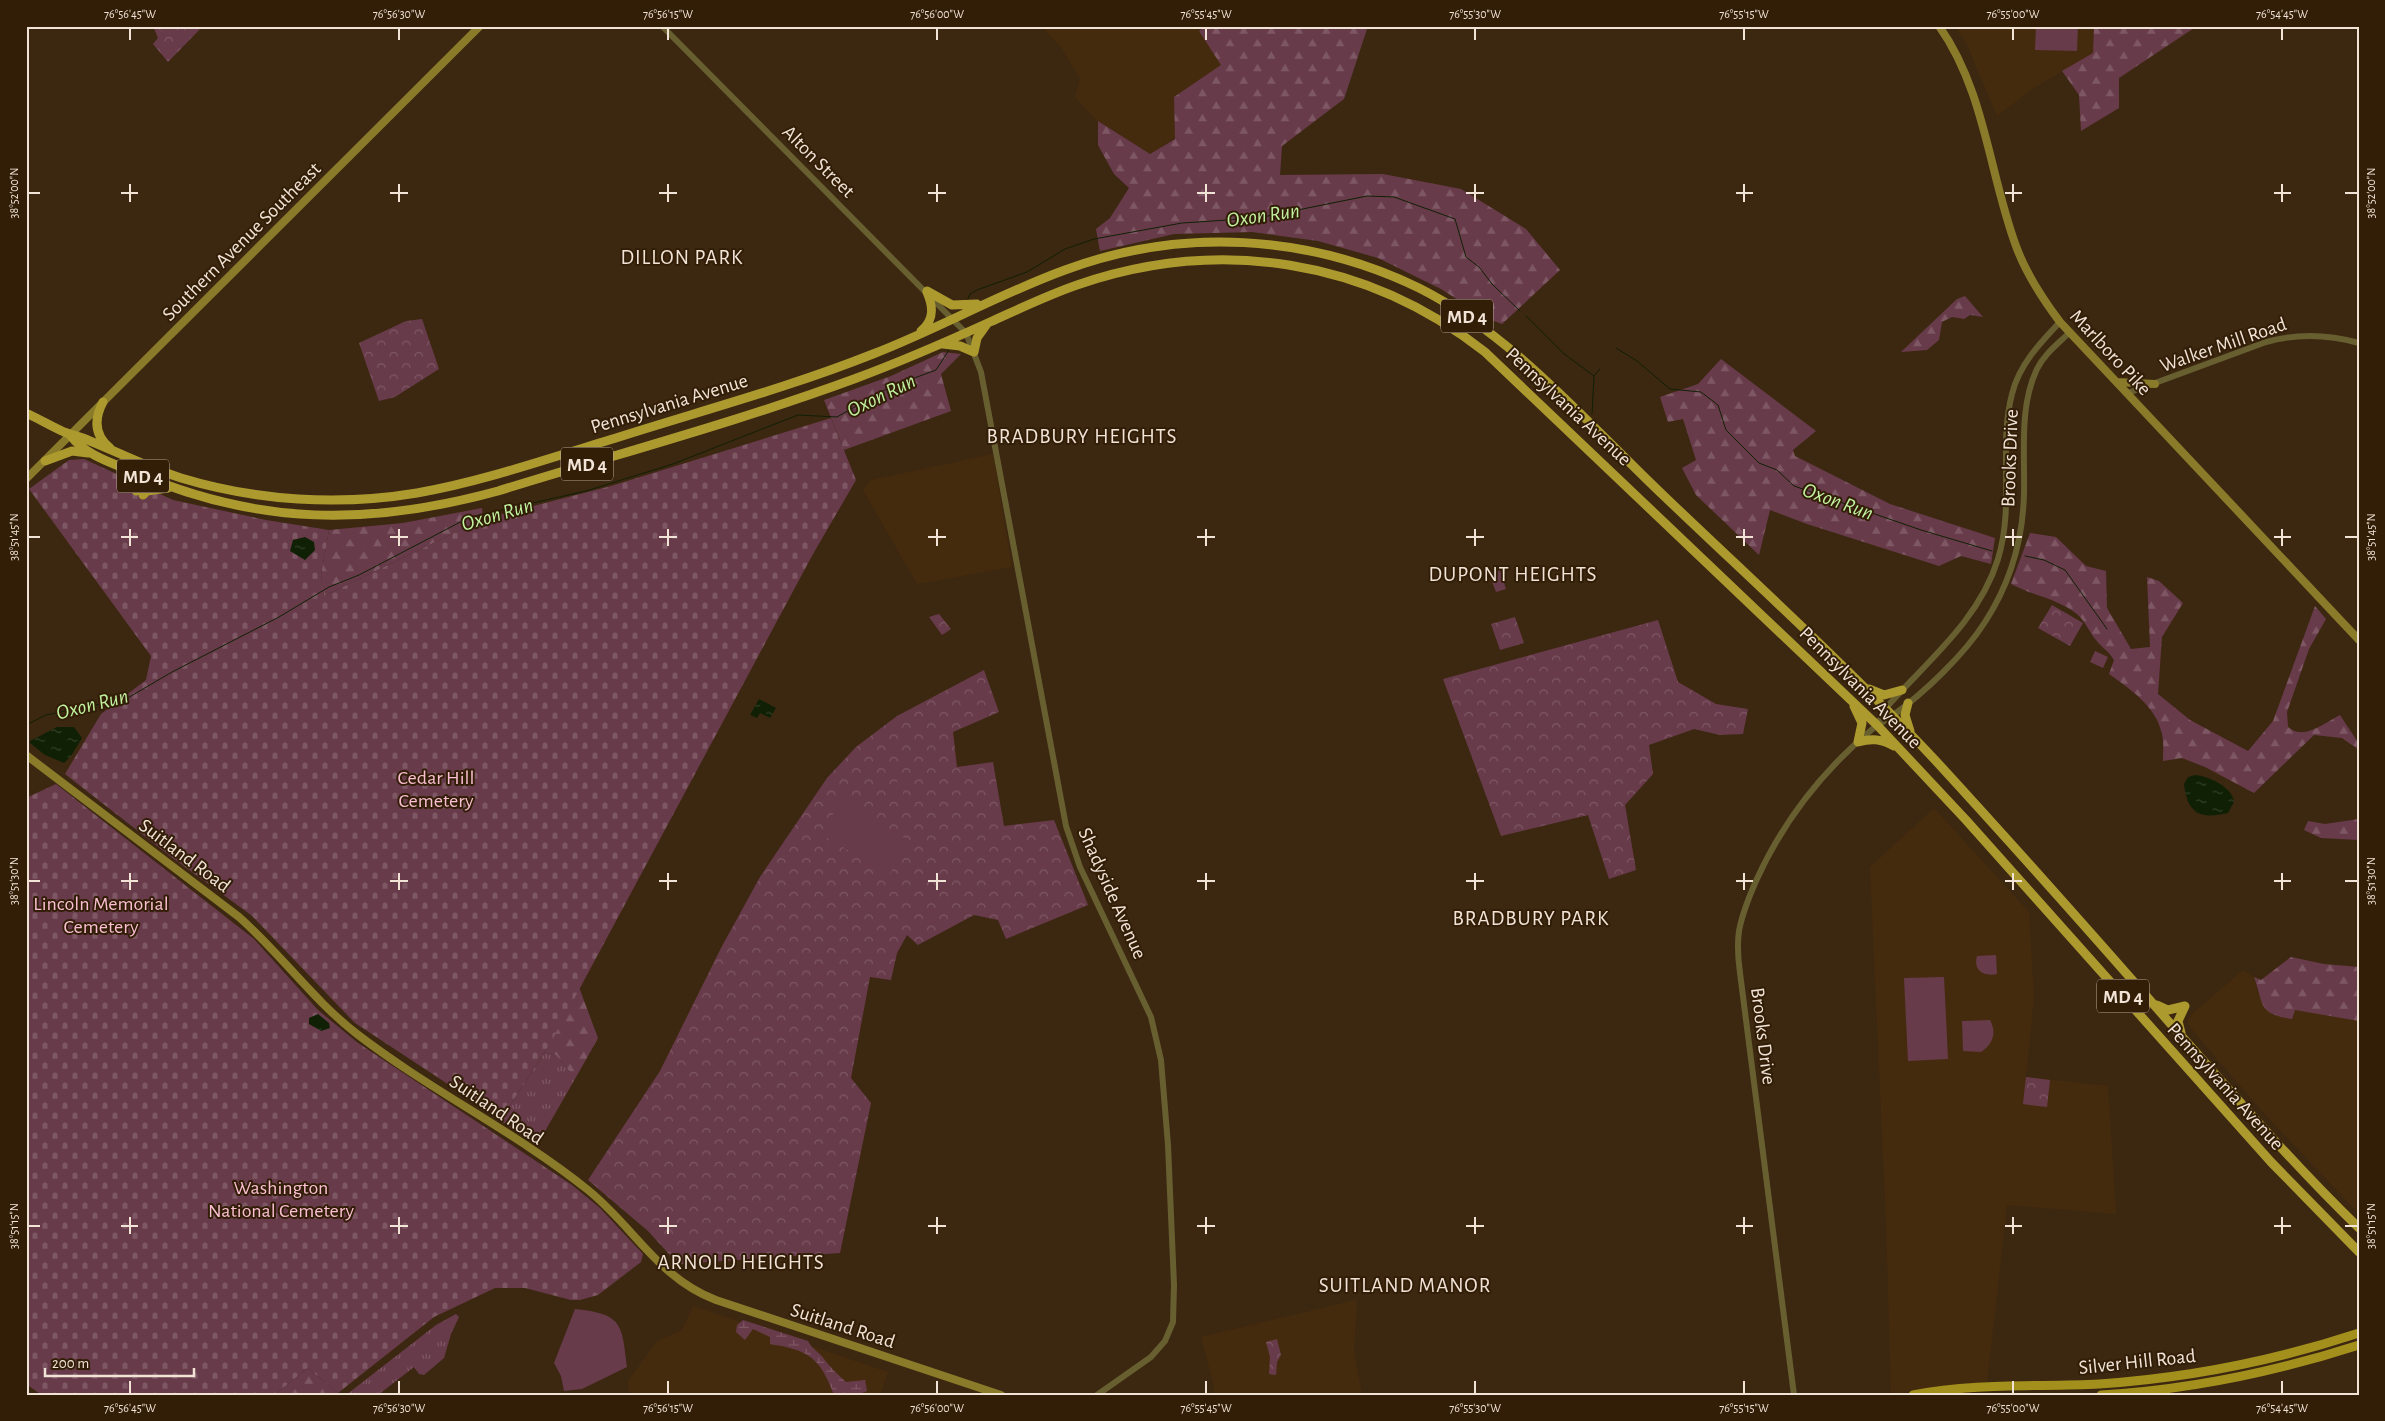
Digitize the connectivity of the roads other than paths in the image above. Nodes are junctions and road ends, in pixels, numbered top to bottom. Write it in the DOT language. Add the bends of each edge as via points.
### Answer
graph roads {
  1 [pos="480,26"];
  2 [pos="662,26"];
  3 [pos="1939,26"];
  4 [pos="1024,286"];
  5 [pos="927,291"];
  6 [pos="953,319"];
  7 [pos="2060,322"];
  8 [pos="988,323"];
  9 [pos="2070,332"];
  10 [pos="966,333"];
  11 [pos="906,340"];
  12 [pos="2359,343"];
  13 [pos="940,344"];
  14 [pos="974,352"];
  15 [pos="2117,382"];
  16 [pos="2155,384"];
  17 [pos="2128,393"];
  18 [pos="103,402"];
  19 [pos="26,413"];
  20 [pos="70,435"];
  21 [pos="93,453"];
  22 [pos="118,454"];
  23 [pos="45,461"];
  24 [pos="112,463"];
  25 [pos="26,479"];
  26 [pos="213,487"];
  27 [pos="174,488"];
  28 [pos="210,499"];
  29 [pos="2359,640"];
  30 [pos="1864,686"];
  31 [pos="1902,690"];
  32 [pos="1849,697"];
  33 [pos="1908,703"];
  34 [pos="1889,712"];
  35 [pos="1877,725"];
  36 [pos="1912,736"];
  37 [pos="1858,742"];
  38 [pos="1901,750"];
  39 [pos="26,755"];
  40 [pos="2149,1000"];
  41 [pos="2183,1038"];
  42 [pos="2359,1228"];
  43 [pos="2359,1252"];
  44 [pos="2359,1333"];
  45 [pos="2359,1345"];
  46 [pos="1001,1395"];
  47 [pos="1097,1395"];
  48 [pos="1794,1395"];
  49 [pos="1913,1395"];
  50 [pos="2102,1395"];
  1 -- 18 [label="main road, Southern Avenue Southeast"];
  2 -- 5 [label="street, Alton Street"];
  3 -- 7 [label="main road, Marlboro Pike" via="1961,63 1974,95 2015,245 2033,283"];
  4 -- 5 [label="highway" via="980,304 965,306 947,303"];
  4 -- 6 [label="highway, Pennsylvania Avenue / MD 4"];
  4 -- 30 [label="highway, Pennsylvania Avenue / MD 4" via="1125,251 1180,243 1245,242 1323,253 1364,265 1424,291 1471,319 1511,350"];
  5 -- 6 [label="street, Alton Street"];
  5 -- 11 [label="highway" via="933,309 931,319 924,329"];
  6 -- 10 [label="street, Shadyside Avenue"];
  6 -- 11 [label="highway, Pennsylvania Avenue / MD 4"];
  7 -- 9 [label="main road, Marlboro Pike"];
  7 -- 31 [label="street, Brooks Drive" via="2031,355 2012,393 2005,528 1991,577 1978,603 1959,628"];
  8 -- 10 [label="highway, Pennsylvania Avenue / MD 4"];
  8 -- 14 [label="highway" via="977,338"];
  8 -- 32 [label="highway, Pennsylvania Avenue / MD 4" via="1061,290 1097,278 1149,265 1209,259 1256,261 1321,271 1399,298 1441,320 1487,353"];
  9 -- 15 [label="main road, Marlboro Pike"];
  9 -- 33 [label="street, Brooks Drive" via="2045,357 2030,387 2024,422 2024,501 2020,536 2005,588 1974,637"];
  10 -- 13 [label="highway, Pennsylvania Avenue / MD 4"];
  10 -- 14 [label="street, Shadyside Avenue"];
  11 -- 26 [label="highway, Pennsylvania Avenue / MD 4" via="792,383 442,488 385,498 329,500 272,497"];
  12 -- 16 [label="street, Walker Mill Road" via="2326,335 2292,336 2266,342"];
  13 -- 14 [label="highway" via="960,346"];
  13 -- 28 [label="highway, Pennsylvania Avenue / MD 4" via="790,401 454,503 354,516 281,513"];
  14 -- 47 [label="street, Shadyside Avenue" via="982,372 1066,826 1077,859 1148,1010 1157,1036 1162,1074 1173,1322 1165,1341 1152,1357"];
  15 -- 16 [label="main road"];
  15 -- 17 [label="main road, Marlboro Pike"];
  16 -- 17 [label="street, Walker Mill Road"];
  17 -- 29 [label="main road, Marlboro Pike"];
  18 -- 20 [label="main road, Southern Avenue Southeast"];
  18 -- 22 [label="highway" via="97,419 98,435"];
  19 -- 20 [label="highway"];
  20 -- 21 [label="highway, Pennsylvania Avenue / MD 4" via="79,446"];
  20 -- 22 [label="highway, Pennsylvania Avenue / MD 4"];
  20 -- 23 [label="main road, Southern Avenue Southeast"];
  21 -- 23 [label="highway" via="72,451"];
  21 -- 24 [label="highway, Pennsylvania Avenue / MD 4"];
  22 -- 26 [label="highway, Pennsylvania Avenue / MD 4"];
  23 -- 25 [label="main road, Southern Avenue Southeast"];
  24 -- 27 [label="highway, Pennsylvania Avenue / MD 4"];
  24 -- 27 [label="highway" via="128,474 140,493 156,488"];
  26 -- 28 [label="highway"];
  27 -- 28 [label="highway, Pennsylvania Avenue / MD 4"];
  30 -- 31 [label="highway" via="1884,695"];
  30 -- 34 [label="highway, Pennsylvania Avenue / MD 4"];
  31 -- 34 [label="street, Brooks Drive"];
  32 -- 35 [label="highway, Pennsylvania Avenue / MD 4"];
  32 -- 37 [label="highway" via="1861,719"];
  33 -- 34 [label="street, Brooks Drive"];
  33 -- 36 [label="highway" via="1905,715"];
  34 -- 35 [label="street, Brooks Drive"];
  34 -- 36 [label="highway, Pennsylvania Avenue / MD 4"];
  35 -- 37 [label="street, Brooks Drive"];
  35 -- 38 [label="highway, Pennsylvania Avenue / MD 4"];
  36 -- 40 [label="highway, Pennsylvania Avenue / MD 4"];
  37 -- 38 [label="highway" via="1882,740"];
  37 -- 48 [label="street, Brooks Drive" via="1803,802 1778,836 1744,912 1738,937"];
  38 -- 43 [label="highway, Pennsylvania Avenue / MD 4" via="2271,1162"];
  39 -- 46 [label="main road, Suitland Road" via="239,917 355,1033 590,1191 688,1288"];
  40 -- 41 [label="highway, Pennsylvania Avenue / MD 4"];
  40 -- 41 [label="highway" via="2168,1010 2185,1006 2178,1023"];
  41 -- 42 [label="highway, Pennsylvania Avenue / MD 4" via="2291,1159"];
  44 -- 49 [label="main road, Silver Hill Road" via="2266,1359 2165,1378 1955,1389"];
  45 -- 50 [label="main road, Silver Hill Road" via="2225,1380 2166,1390"];
}
